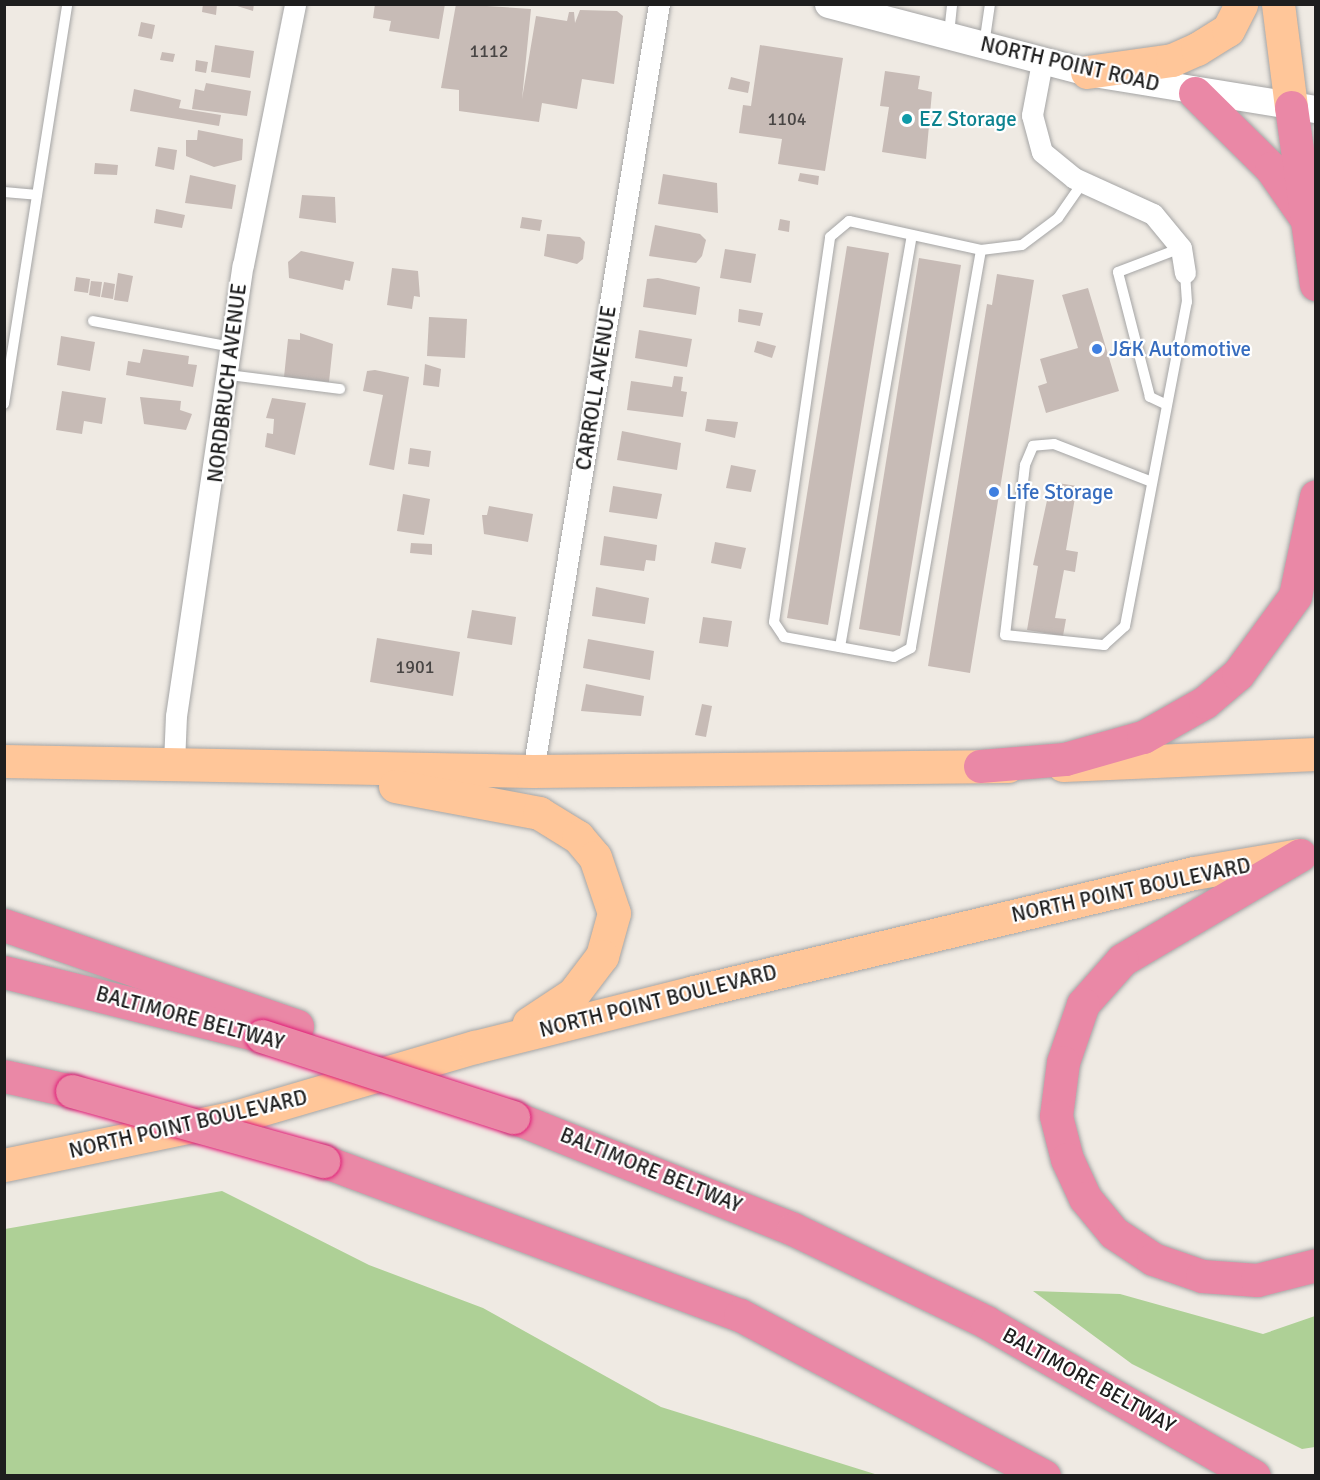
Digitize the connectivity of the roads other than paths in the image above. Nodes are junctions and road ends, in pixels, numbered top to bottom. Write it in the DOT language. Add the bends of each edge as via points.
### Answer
graph roads {
  1 [pos="67,4"];
  2 [pos="295,4"];
  3 [pos="659,4"];
  4 [pos="952,4"];
  5 [pos="990,4"];
  6 [pos="1241,4"];
  7 [pos="1278,4"];
  8 [pos="838,5"];
  9 [pos="949,34"];
  10 [pos="984,45"];
  11 [pos="1042,62"];
  12 [pos="1088,72"];
  13 [pos="1195,93"];
  14 [pos="1303,108"];
  15 [pos="1083,182"];
  16 [pos="4,192"];
  17 [pos="37,195"];
  18 [pos="1307,218"];
  19 [pos="912,235"];
  20 [pos="1181,248"];
  21 [pos="981,250"];
  22 [pos="1185,273"];
  23 [pos="1316,284"];
  24 [pos="93,321"];
  25 [pos="232,347"];
  26 [pos="229,375"];
  27 [pos="340,389"];
  28 [pos="4,404"];
  29 [pos="1165,404"];
  30 [pos="1152,482"];
  31 [pos="1316,496"];
  32 [pos="840,647"];
  33 [pos="1306,755"];
  34 [pos="4,761"];
  35 [pos="174,763"];
  36 [pos="980,766"];
  37 [pos="286,768"];
  38 [pos="533,771"];
  39 [pos="1308,853"];
  40 [pos="4,925"];
  41 [pos="4,972"];
  42 [pos="475,1047"];
  43 [pos="4,1078"];
  44 [pos="513,1116"];
  45 [pos="4,1165"];
  46 [pos="584,1253"];
  47 [pos="1316,1265"];
  48 [pos="1001,1463"];
  49 [pos="1044,1476"];
  50 [pos="1254,1476"];
  1 -- 17 [label="lane"];
  2 -- 25 [label="street, NORDBRUCH AVENUE" via="243,265"];
  3 -- 38 [label="street, CARROLL AVENUE"];
  4 -- 9 [label="lane"];
  5 -- 10 [label="lane"];
  6 -- 12 [label="main road" via="1228,30 1197,50 1172,60"];
  7 -- 14 [label="main road"];
  8 -- 9 [label="street, NORTH POINT ROAD"];
  9 -- 10 [label="street, NORTH POINT ROAD"];
  10 -- 11 [label="street, NORTH POINT ROAD"];
  11 -- 12 [label="street, NORTH POINT ROAD"];
  11 -- 15 [label="street" via="1032,115 1037,142 1055,167"];
  12 -- 13 [label="street, NORTH POINT ROAD"];
  13 -- 14 [label="street, NORTH POINT ROAD"];
  13 -- 18 [label="highway" via="1271,168"];
  14 -- 18 [label="highway"];
  15 -- 20 [label="street" via="1153,214"];
  15 -- 21 [label="lane" via="1058,219 1022,245"];
  16 -- 17 [label="lane"];
  17 -- 28 [label="lane"];
  18 -- 23 [label="highway"];
  19 -- 21 [label="lane"];
  19 -- 32 [label="lane"];
  19 -- 32 [label="lane" via="849,221 830,237 774,622 784,637"];
  20 -- 22 [label="street"];
  20 -- 29 [label="lane" via="1118,272 1150,397"];
  21 -- 32 [label="lane" via="910,648 894,657"];
  22 -- 29 [label="lane" via="1186,302"];
  24 -- 25 [label="lane"];
  25 -- 26 [label="street, NORDBRUCH AVENUE"];
  26 -- 27 [label="lane"];
  26 -- 35 [label="street, NORDBRUCH AVENUE" via="176,716"];
  29 -- 30 [label="lane"];
  30 -- 30 [label="lane" via="1125,626 1104,645 1005,635 1025,465 1033,446 1054,444"];
  31 -- 36 [label="highway" via="1294,596 1270,637 1213,695 1143,737 1065,759"];
  33 -- 36 [label="main road"];
  34 -- 35 [label="main road"];
  35 -- 37 [label="main road"];
  36 -- 38 [label="main road"];
  37 -- 38 [label="main road"];
  37 -- 42 [label="main road" via="539,813 578,837 595,857 614,913 602,956 573,994 548,1015"];
  39 -- 42 [label="main road, NORTH POINT BOULEVARD" via="1194,873"];
  39 -- 47 [label="highway" via="1122,960 1083,1005 1063,1062 1056,1116 1067,1159 1086,1198 1114,1233 1153,1259 1202,1276 1257,1280"];
  40 -- 44 [label="highway, bridge" via="297,1026"];
  41 -- 44 [label="highway, BALTIMORE BELTWAY, bridge" via="262,1036"];
  42 -- 45 [label="main road, NORTH POINT BOULEVARD" via="235,1117"];
  43 -- 46 [label="highway, bridge" via="72,1091 322,1161"];
  44 -- 50 [label="highway, BALTIMORE BELTWAY" via="793,1229 986,1322"];
  46 -- 48 [label="highway" via="740,1315"];
  46 -- 48 [label="highway" via="964,1455"];
  48 -- 49 [label="highway"];
}
